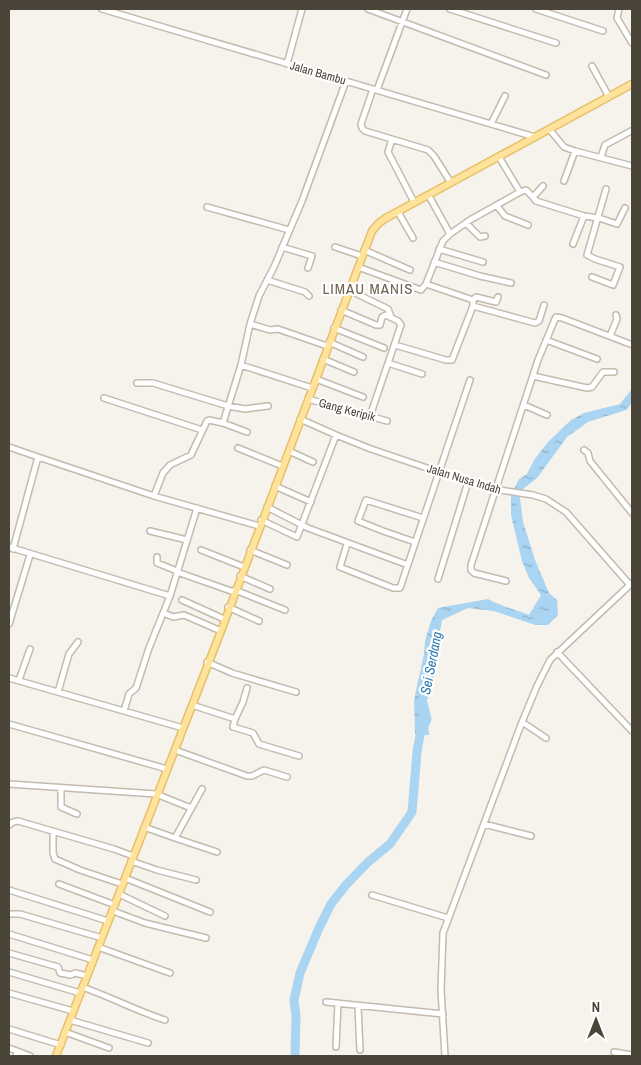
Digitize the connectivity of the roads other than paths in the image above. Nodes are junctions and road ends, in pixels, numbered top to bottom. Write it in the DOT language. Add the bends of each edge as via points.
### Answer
graph roads {
  1 [pos="102,9"];
  2 [pos="302,9"];
  3 [pos="368,9"];
  4 [pos="407,9"];
  5 [pos="450,9"];
  6 [pos="536,9"];
  7 [pos="619,9"];
  8 [pos="402,22"];
  9 [pos="603,31"];
  10 [pos="556,43"];
  11 [pos="632,43"];
  12 [pos="287,64"];
  13 [pos="592,66"];
  14 [pos="546,75"];
  15 [pos="346,81"];
  16 [pos="632,84"];
  17 [pos="375,90"];
  18 [pos="505,96"];
  19 [pos="609,97"];
  20 [pos="491,124"];
  21 [pos="549,129"];
  22 [pos="631,131"];
  23 [pos="535,137"];
  24 [pos="392,139"];
  25 [pos="575,151"];
  26 [pos="499,157"];
  27 [pos="600,157"];
  28 [pos="632,166"];
  29 [pos="564,181"];
  30 [pos="451,183"];
  31 [pos="543,186"];
  32 [pos="606,189"];
  33 [pos="520,192"];
  34 [pos="429,196"];
  35 [pos="533,197"];
  36 [pos="414,202"];
  37 [pos="497,206"];
  38 [pos="207,207"];
  39 [pos="624,208"];
  40 [pos="398,212"];
  41 [pos="584,216"];
  42 [pos="598,218"];
  43 [pos="466,222"];
  44 [pos="528,224"];
  45 [pos="288,230"];
  46 [pos="450,234"];
  47 [pos="485,236"];
  48 [pos="413,238"];
  49 [pos="573,244"];
  50 [pos="282,246"];
  51 [pos="335,247"];
  52 [pos="439,249"];
  53 [pos="363,253"];
  54 [pos="434,262"];
  55 [pos="482,262"];
  56 [pos="358,266"];
  57 [pos="308,268"];
  58 [pos="410,270"];
  59 [pos="592,277"];
  60 [pos="267,280"];
  61 [pos="511,283"];
  62 [pos="426,284"];
  63 [pos="349,290"];
  64 [pos="309,296"];
  65 [pos="498,297"];
  66 [pos="473,303"];
  67 [pos="544,305"];
  68 [pos="342,310"];
  69 [pos="616,315"];
  70 [pos="391,317"];
  71 [pos="250,324"];
  72 [pos="334,328"];
  73 [pos="610,336"];
  74 [pos="546,340"];
  75 [pos="328,344"];
  76 [pos="630,344"];
  77 [pos="395,345"];
  78 [pos="384,348"];
  79 [pos="363,357"];
  80 [pos="323,359"];
  81 [pos="597,360"];
  82 [pos="388,363"];
  83 [pos="241,365"];
  84 [pos="354,372"];
  85 [pos="614,372"];
  86 [pos="422,374"];
  87 [pos="533,376"];
  88 [pos="316,378"];
  89 [pos="470,380"];
  90 [pos="137,383"];
  91 [pos="312,388"];
  92 [pos="363,397"];
  93 [pos="104,398"];
  94 [pos="308,399"];
  95 [pos="524,405"];
  96 [pos="228,406"];
  97 [pos="268,406"];
  98 [pos="547,415"];
  99 [pos="370,416"];
  100 [pos="300,419"];
  101 [pos="387,421"];
  102 [pos="223,423"];
  103 [pos="202,430"];
  104 [pos="247,432"];
  105 [pos="336,435"];
  106 [pos="9,447"];
  107 [pos="238,448"];
  108 [pos="584,450"];
  109 [pos="289,451"];
  110 [pos="38,457"];
  111 [pos="313,462"];
  112 [pos="282,466"];
  113 [pos="440,472"];
  114 [pos="468,482"];
  115 [pos="275,486"];
  116 [pos="499,491"];
  117 [pos="154,496"];
  118 [pos="311,502"];
  119 [pos="267,507"];
  120 [pos="197,508"];
  121 [pos="632,513"];
  122 [pos="423,518"];
  123 [pos="260,523"];
  124 [pos="302,525"];
  125 [pos="150,531"];
  126 [pos="187,540"];
  127 [pos="415,542"];
  128 [pos="347,544"];
  129 [pos="11,548"];
  130 [pos="201,550"];
  131 [pos="250,550"];
  132 [pos="30,555"];
  133 [pos="157,558"];
  134 [pos="408,565"];
  135 [pos="287,566"];
  136 [pos="244,567"];
  137 [pos="177,572"];
  138 [pos="240,576"];
  139 [pos="438,579"];
  140 [pos="506,580"];
  141 [pos="631,584"];
  142 [pos="270,590"];
  143 [pos="235,591"];
  144 [pos="170,596"];
  145 [pos="182,600"];
  146 [pos="228,607"];
  147 [pos="285,610"];
  148 [pos="164,613"];
  149 [pos="224,618"];
  150 [pos="259,620"];
  151 [pos="9,624"];
  152 [pos="221,631"];
  153 [pos="78,642"];
  154 [pos="30,649"];
  155 [pos="557,652"];
  156 [pos="207,662"];
  157 [pos="9,678"];
  158 [pos="19,680"];
  159 [pos="247,688"];
  160 [pos="58,692"];
  161 [pos="296,692"];
  162 [pos="192,705"];
  163 [pos="124,711"];
  164 [pos="234,719"];
  165 [pos="522,722"];
  166 [pos="9,724"];
  167 [pos="183,728"];
  168 [pos="632,730"];
  169 [pos="546,738"];
  170 [pos="175,750"];
  171 [pos="299,756"];
  172 [pos="167,769"];
  173 [pos="287,777"];
  174 [pos="9,784"];
  175 [pos="62,788"];
  176 [pos="202,789"];
  177 [pos="156,794"];
  178 [pos="192,808"];
  179 [pos="76,814"];
  180 [pos="484,824"];
  181 [pos="9,825"];
  182 [pos="144,827"];
  183 [pos="53,832"];
  184 [pos="531,836"];
  185 [pos="175,838"];
  186 [pos="218,852"];
  187 [pos="132,859"];
  188 [pos="196,880"];
  189 [pos="124,881"];
  190 [pos="59,884"];
  191 [pos="9,890"];
  192 [pos="119,894"];
  193 [pos="372,895"];
  194 [pos="114,908"];
  195 [pos="210,912"];
  196 [pos="9,914"];
  197 [pos="165,916"];
  198 [pos="448,918"];
  199 [pos="108,921"];
  200 [pos="9,934"];
  201 [pos="102,938"];
  202 [pos="206,938"];
  203 [pos="98,947"];
  204 [pos="9,953"];
  205 [pos="93,960"];
  206 [pos="9,972"];
  207 [pos="170,974"];
  208 [pos="87,976"];
  209 [pos="81,990"];
  210 [pos="9,993"];
  211 [pos="326,1002"];
  212 [pos="338,1003"];
  213 [pos="358,1006"];
  214 [pos="73,1011"];
  215 [pos="443,1014"];
  216 [pos="70,1020"];
  217 [pos="165,1020"];
  218 [pos="9,1029"];
  219 [pos="66,1032"];
  220 [pos="148,1044"];
  221 [pos="60,1045"];
  222 [pos="336,1047"];
  223 [pos="9,1048"];
  224 [pos="109,1048"];
  225 [pos="360,1050"];
  226 [pos="614,1052"];
  227 [pos="16,1054"];
  228 [pos="624,1055"];
  229 [pos="632,1055"];
  230 [pos="30,1056"];
  231 [pos="56,1056"];
  232 [pos="445,1056"];
  1 -- 12 [label="street, Jalan Bambu"];
  2 -- 12 [label="street"];
  3 -- 8 [label="street"];
  4 -- 8 [label="street"];
  5 -- 10 [label="street"];
  6 -- 9 [label="street"];
  7 -- 11 [label="street" via="617,18"];
  8 -- 14 [label="street"];
  8 -- 17 [label="street"];
  12 -- 15 [label="street, Jalan Bambu"];
  13 -- 19 [label="street"];
  15 -- 17 [label="street, Jalan Bambu"];
  15 -- 45 [label="street" via="302,201"];
  16 -- 19 [label="main road"];
  17 -- 20 [label="street, Jalan Bambu"];
  17 -- 24 [label="street" via="362,128"];
  18 -- 20 [label="street"];
  19 -- 21 [label="main road"];
  20 -- 23 [label="street, Jalan Bambu"];
  21 -- 23 [label="main road"];
  21 -- 25 [label="street" via="559,142"];
  22 -- 27 [label="street" via="605,145"];
  23 -- 26 [label="main road"];
  24 -- 30 [label="street" via="428,150"];
  24 -- 36 [label="street" via="388,152"];
  25 -- 27 [label="street"];
  25 -- 29 [label="street"];
  26 -- 30 [label="main road"];
  26 -- 33 [label="street"];
  27 -- 28 [label="street"];
  30 -- 34 [label="main road"];
  31 -- 35 [label="street"];
  32 -- 42 [label="street"];
  33 -- 35 [label="street" via="526,190"];
  33 -- 37 [label="street"];
  34 -- 36 [label="main road"];
  34 -- 46 [label="street"];
  35 -- 41 [label="street" via="538,202"];
  36 -- 40 [label="main road"];
  37 -- 43 [label="street"];
  37 -- 44 [label="street" via="505,216"];
  38 -- 45 [label="street"];
  39 -- 42 [label="street" via="617,224"];
  40 -- 48 [label="street"];
  40 -- 53 [label="main road" via="374,227"];
  41 -- 42 [label="street"];
  41 -- 49 [label="street"];
  42 -- 59 [label="street" via="587,255 620,267 613,285"];
  43 -- 46 [label="street"];
  43 -- 47 [label="street" via="480,237"];
  45 -- 50 [label="street"];
  46 -- 52 [label="street"];
  50 -- 57 [label="street" via="312,256"];
  50 -- 60 [label="street"];
  51 -- 53 [label="street"];
  52 -- 54 [label="street"];
  52 -- 55 [label="street"];
  53 -- 56 [label="main road"];
  53 -- 58 [label="street"];
  54 -- 61 [label="street"];
  54 -- 62 [label="street"];
  56 -- 62 [label="street" via="418,290"];
  56 -- 63 [label="main road"];
  60 -- 64 [label="street"];
  60 -- 71 [label="street"];
  62 -- 66 [label="street"];
  63 -- 68 [label="main road"];
  63 -- 70 [label="street" via="388,309"];
  65 -- 66 [label="street" via="496,302 476,297"];
  66 -- 67 [label="street" via="535,323 539,322"];
  66 -- 77 [label="street" via="452,360"];
  68 -- 70 [label="street" via="376,325 380,325 384,316"];
  68 -- 72 [label="main road"];
  69 -- 73 [label="street"];
  70 -- 77 [label="street" via="401,324"];
  71 -- 75 [label="street"];
  71 -- 83 [label="street"];
  72 -- 75 [label="main road"];
  72 -- 78 [label="street"];
  73 -- 74 [label="street" via="556,317"];
  73 -- 76 [label="street"];
  74 -- 81 [label="street"];
  74 -- 87 [label="street"];
  75 -- 79 [label="street"];
  75 -- 80 [label="main road"];
  77 -- 82 [label="street"];
  80 -- 84 [label="street"];
  80 -- 88 [label="main road"];
  82 -- 86 [label="street"];
  82 -- 99 [label="street"];
  83 -- 91 [label="street"];
  83 -- 96 [label="street"];
  85 -- 87 [label="street" via="603,372 592,387 587,388"];
  87 -- 95 [label="street"];
  88 -- 91 [label="main road"];
  88 -- 92 [label="street"];
  89 -- 113 [label="street"];
  90 -- 96 [label="street" via="153,383"];
  91 -- 94 [label="main road"];
  93 -- 103 [label="street"];
  94 -- 99 [label="street, Gang Keripik"];
  94 -- 100 [label="main road"];
  95 -- 98 [label="street"];
  95 -- 116 [label="street"];
  96 -- 97 [label="street" via="245,409"];
  96 -- 102 [label="street"];
  99 -- 101 [label="street, Gang Keripik"];
  100 -- 105 [label="street, Jalan Nusa Indah"];
  100 -- 109 [label="main road"];
  102 -- 103 [label="street" via="209,420"];
  102 -- 104 [label="street"];
  103 -- 117 [label="street" via="191,455 167,468"];
  105 -- 113 [label="street, Jalan Nusa Indah"];
  105 -- 118 [label="street"];
  106 -- 110 [label="street"];
  107 -- 112 [label="street"];
  108 -- 121 [label="street"];
  109 -- 111 [label="street"];
  109 -- 112 [label="main road"];
  110 -- 117 [label="street"];
  110 -- 129 [label="street"];
  112 -- 115 [label="main road"];
  113 -- 114 [label="street, Jalan Nusa Indah"];
  113 -- 122 [label="street"];
  114 -- 116 [label="street, Jalan Nusa Indah"];
  114 -- 139 [label="street"];
  115 -- 118 [label="street"];
  115 -- 119 [label="main road"];
  116 -- 140 [label="street" via="471,570"];
  116 -- 141 [label="street, Jalan Nusa Indah" via="533,495 556,504"];
  117 -- 120 [label="street"];
  118 -- 124 [label="street"];
  119 -- 123 [label="main road"];
  119 -- 124 [label="street"];
  120 -- 123 [label="street"];
  120 -- 126 [label="street"];
  122 -- 127 [label="street"];
  122 -- 127 [label="street" via="366,500 358,520"];
  123 -- 124 [label="street" via="296,537"];
  123 -- 131 [label="main road"];
  124 -- 128 [label="street"];
  125 -- 126 [label="street"];
  126 -- 137 [label="street"];
  127 -- 134 [label="street"];
  128 -- 134 [label="street"];
  128 -- 134 [label="street" via="340,567 394,588 400,588"];
  129 -- 132 [label="street"];
  130 -- 136 [label="street"];
  131 -- 135 [label="street"];
  131 -- 136 [label="main road"];
  132 -- 144 [label="street"];
  132 -- 151 [label="street"];
  133 -- 137 [label="street" via="157,564"];
  136 -- 138 [label="main road"];
  137 -- 143 [label="street"];
  137 -- 144 [label="street"];
  138 -- 142 [label="street"];
  138 -- 143 [label="main road"];
  141 -- 155 [label="street"];
  143 -- 146 [label="main road"];
  143 -- 147 [label="street"];
  144 -- 148 [label="street"];
  145 -- 149 [label="street"];
  146 -- 149 [label="main road"];
  146 -- 150 [label="street"];
  148 -- 152 [label="street" via="173,617 184,615"];
  148 -- 163 [label="street"];
  149 -- 152 [label="main road"];
  152 -- 156 [label="main road"];
  153 -- 160 [label="street" via="69,654"];
  154 -- 158 [label="street"];
  155 -- 165 [label="street" via="544,672"];
  155 -- 168 [label="street"];
  156 -- 161 [label="street"];
  156 -- 162 [label="main road"];
  157 -- 158 [label="street"];
  158 -- 160 [label="street"];
  159 -- 164 [label="street"];
  160 -- 163 [label="street"];
  162 -- 164 [label="street"];
  162 -- 167 [label="main road"];
  163 -- 167 [label="street"];
  164 -- 171 [label="street" via="233,727 253,733 259,744"];
  165 -- 169 [label="street"];
  165 -- 180 [label="street"];
  166 -- 172 [label="street"];
  167 -- 170 [label="main road"];
  170 -- 172 [label="main road"];
  170 -- 173 [label="street" via="247,776 264,770"];
  172 -- 177 [label="main road"];
  174 -- 175 [label="street"];
  175 -- 177 [label="street"];
  175 -- 179 [label="street" via="61,807"];
  176 -- 178 [label="street"];
  177 -- 178 [label="street"];
  177 -- 182 [label="main road"];
  178 -- 185 [label="street"];
  180 -- 184 [label="street"];
  180 -- 198 [label="street"];
  181 -- 183 [label="street" via="18,822"];
  182 -- 185 [label="street"];
  182 -- 187 [label="main road"];
  183 -- 187 [label="street" via="114,849"];
  183 -- 189 [label="street" via="55,859 80,870"];
  185 -- 186 [label="street"];
  187 -- 188 [label="street" via="157,870"];
  187 -- 189 [label="main road"];
  189 -- 192 [label="main road"];
  189 -- 195 [label="street"];
  190 -- 194 [label="street"];
  191 -- 199 [label="street"];
  192 -- 194 [label="main road"];
  192 -- 197 [label="street"];
  193 -- 198 [label="street"];
  194 -- 199 [label="main road"];
  194 -- 202 [label="street" via="145,923"];
  196 -- 201 [label="street" via="20,914"];
  198 -- 215 [label="street" via="441,944"];
  199 -- 201 [label="main road"];
  200 -- 205 [label="street"];
  201 -- 203 [label="main road"];
  203 -- 205 [label="main road"];
  203 -- 207 [label="street"];
  204 -- 208 [label="street" via="58,967 60,973 71,975 75,972"];
  205 -- 208 [label="main road"];
  206 -- 209 [label="street"];
  208 -- 209 [label="main road"];
  209 -- 214 [label="main road"];
  209 -- 217 [label="street" via="106,995 137,1011"];
  210 -- 214 [label="street"];
  211 -- 212 [label="street"];
  212 -- 213 [label="street"];
  212 -- 222 [label="street"];
  213 -- 215 [label="street"];
  213 -- 225 [label="street"];
  214 -- 216 [label="main road"];
  215 -- 232 [label="street"];
  216 -- 219 [label="main road"];
  216 -- 220 [label="street"];
  218 -- 221 [label="street"];
  219 -- 221 [label="main road"];
  219 -- 224 [label="street"];
  221 -- 231 [label="main road"];
  223 -- 227 [label="street"];
  226 -- 228 [label="street"];
  227 -- 230 [label="street"];
  228 -- 229 [label="street"];
}
